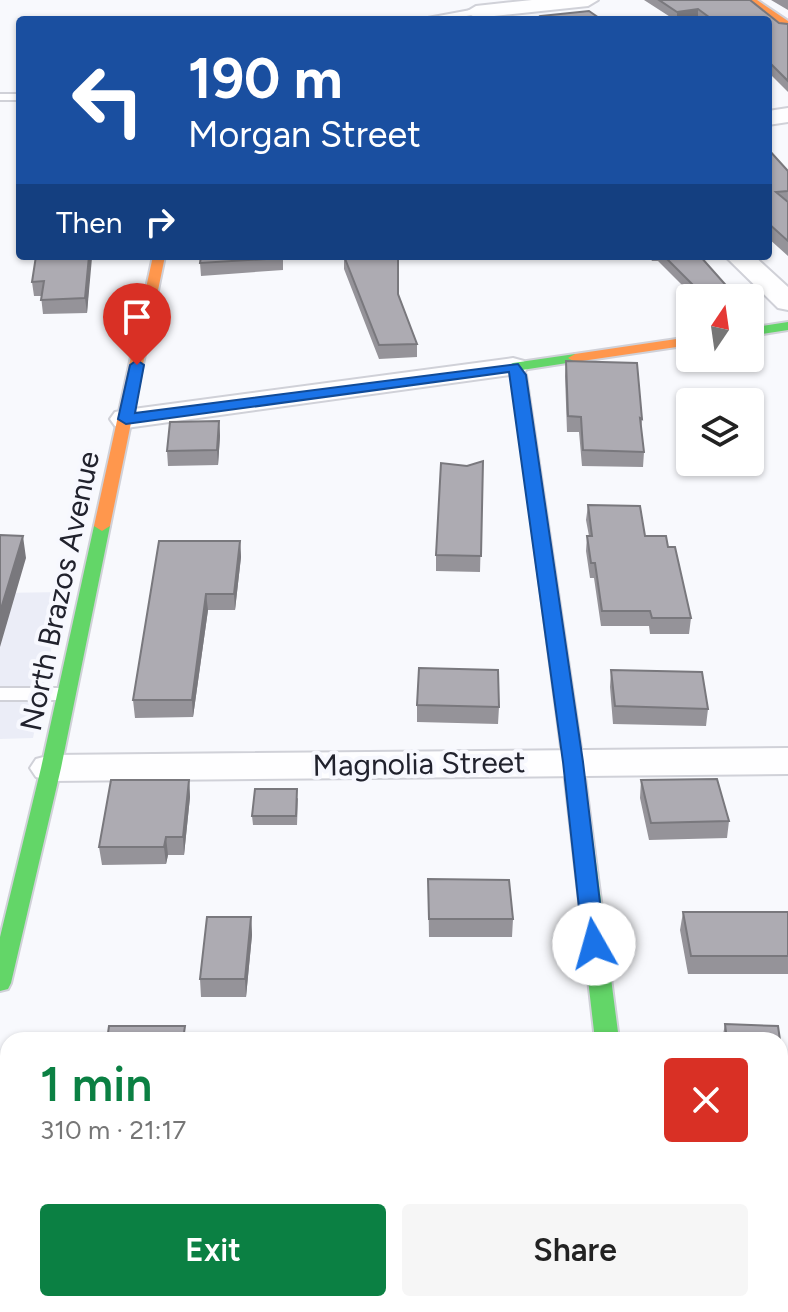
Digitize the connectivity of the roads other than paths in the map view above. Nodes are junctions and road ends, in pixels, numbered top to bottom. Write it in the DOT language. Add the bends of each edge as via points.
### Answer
graph roads {
  1 [pos="588,0"];
  2 [pos="751,0"];
  3 [pos="475,11"];
  4 [pos="446,16"];
  5 [pos="788,25"];
  6 [pos="158,260"];
  7 [pos="742,260"];
  8 [pos="788,302"];
  9 [pos="788,326"];
  10 [pos="764,330"];
  11 [pos="676,343"];
  12 [pos="513,367"];
  13 [pos="126,419"];
  14 [pos="0,694"];
  15 [pos="66,694"];
  16 [pos="788,761"];
  17 [pos="573,762"];
  18 [pos="51,768"];
  19 [pos="0,983"];
  20 [pos="606,1032"];
  1 -- 3 [label="street"];
  2 -- 5 [label="street"];
  3 -- 4 [label="lane"];
  6 -- 13 [label="street, North Brazos Avenue"];
  7 -- 8 [label="street"];
  9 -- 10 [label="street"];
  11 -- 12 [label="street"];
  12 -- 13 [label="street"];
  12 -- 17 [label="street" via="519,375"];
  13 -- 15 [label="street, North Brazos Avenue"];
  14 -- 15 [label="lane"];
  15 -- 18 [label="street, North Brazos Avenue"];
  16 -- 17 [label="street, Magnolia Street"];
  17 -- 18 [label="street, Magnolia Street"];
  17 -- 20 [label="street"];
  18 -- 19 [label="street, North Brazos Avenue"];
}
